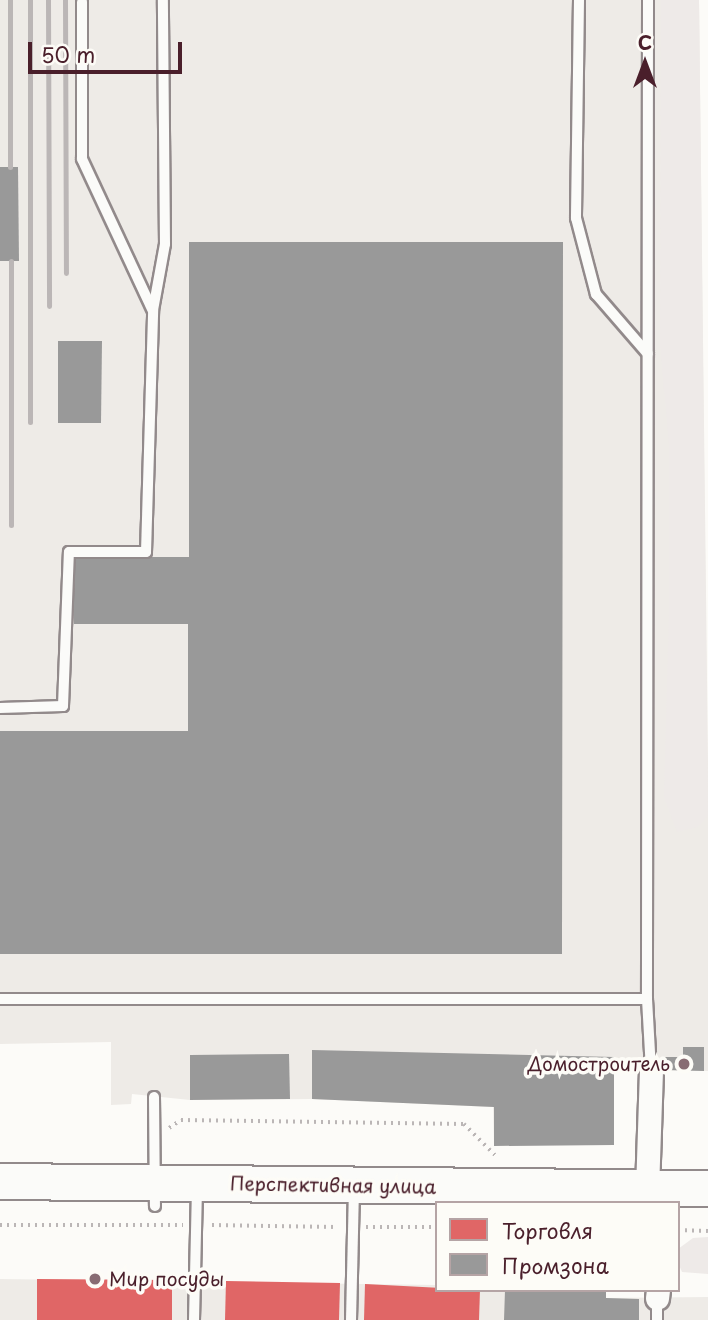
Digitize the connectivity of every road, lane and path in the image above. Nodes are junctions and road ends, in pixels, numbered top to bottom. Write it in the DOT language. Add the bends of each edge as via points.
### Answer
graph roads {
  1 [pos="163,0"];
  2 [pos="579,0"];
  3 [pos="648,0"];
  4 [pos="82,2"];
  5 [pos="153,310"];
  6 [pos="648,354"];
  7 [pos="0,708"];
  8 [pos="0,999"];
  9 [pos="647,999"];
  10 [pos="651,1070"];
  11 [pos="154,1097"];
  12 [pos="156,1137"];
  13 [pos="502,1162"];
  14 [pos="0,1181"];
  15 [pos="708,1188"];
  16 [pos="155,1194"];
  17 [pos="652,1195"];
  18 [pos="502,1201"];
  19 [pos="0,1204"];
  20 [pos="435,1204"];
  21 [pos="196,1205"];
  22 [pos="353,1207"];
  23 [pos="435,1209"];
  24 [pos="680,1211"];
  25 [pos="708,1212"];
  26 [pos="0,1225"];
  27 [pos="435,1227"];
  28 [pos="680,1230"];
  29 [pos="708,1231"];
  30 [pos="194,1320"];
  31 [pos="351,1320"];
  1 -- 5 [label="lane" via="165,243"];
  2 -- 6 [label="lane" via="576,218 596,294"];
  3 -- 6 [label="lane"];
  4 -- 5 [label="lane" via="82,159"];
  5 -- 7 [label="lane" via="146,552 69,551 64,706"];
  6 -- 9 [label="lane"];
  8 -- 9 [label="lane"];
  9 -- 10 [label="lane"];
  10 -- 17 [label="street"];
  11 -- 12 [label="lane"];
  12 -- 13 [label="path" via="181,1120 464,1124"];
  12 -- 16 [label="lane"];
  14 -- 16 [label="main road, Перспективная улица"];
  15 -- 17 [label="main road, Перспективная улица"];
  16 -- 19 [label="main road, Перспективная улица"];
  16 -- 21 [label="main road, Перспективная улица"];
  17 -- 18 [label="main road, Перспективная улица"];
  20 -- 22 [label="main road, Перспективная улица"];
  21 -- 22 [label="main road, Перспективная улица"];
  21 -- 22 [label="path"];
  21 -- 26 [label="path"];
  21 -- 30 [label="lane"];
  22 -- 23 [label="main road, Перспективная улица"];
  22 -- 27 [label="path"];
  22 -- 31 [label="lane"];
  24 -- 25 [label="main road"];
  28 -- 29 [label="path"];
}
